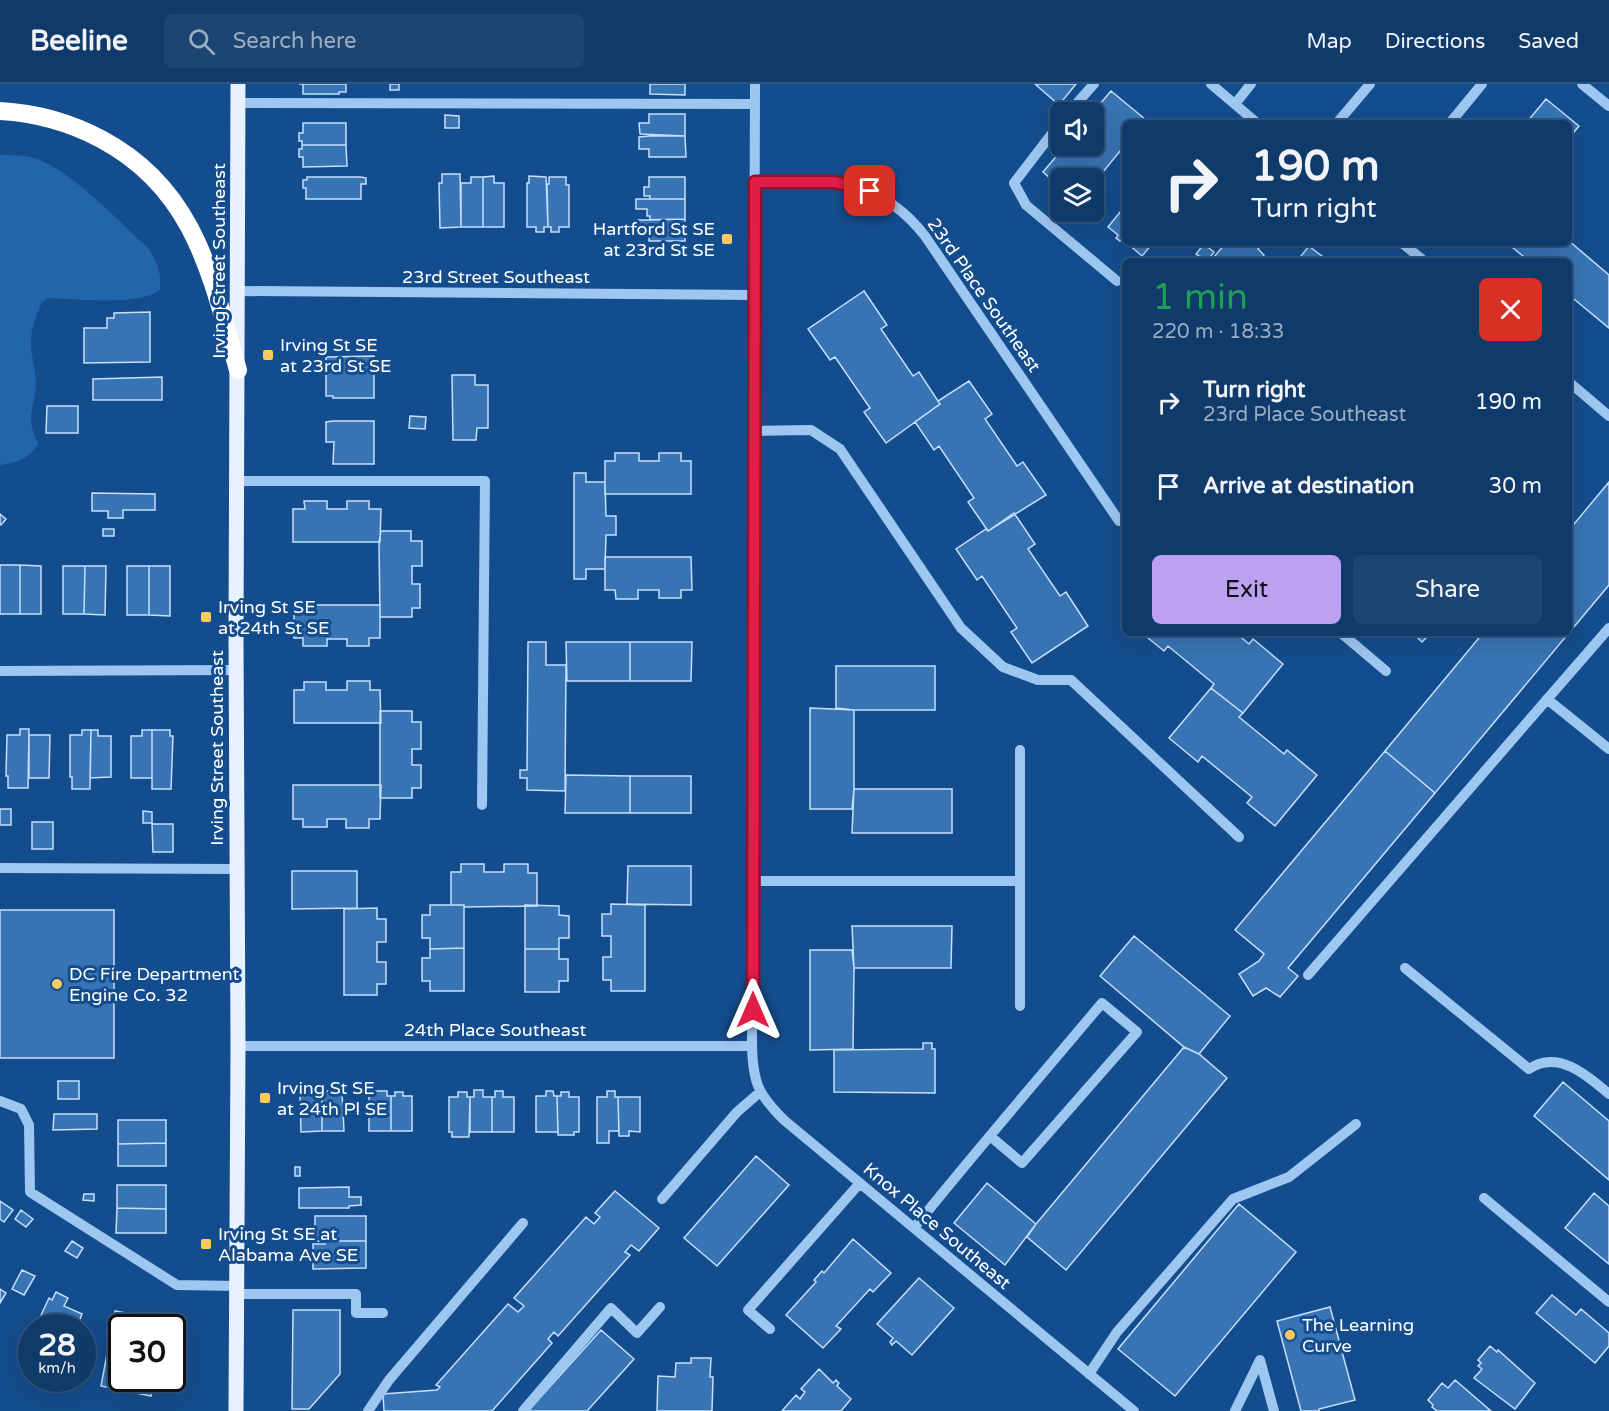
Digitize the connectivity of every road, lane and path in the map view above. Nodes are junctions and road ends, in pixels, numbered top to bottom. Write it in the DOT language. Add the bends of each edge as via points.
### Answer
graph roads {
  1 [pos="238,84"];
  2 [pos="755,84"];
  3 [pos="1094,84"];
  4 [pos="1211,84"];
  5 [pos="1251,84"];
  6 [pos="1370,84"];
  7 [pos="1482,84"];
  8 [pos="1582,84"];
  9 [pos="1078,102"];
  10 [pos="238,103"];
  11 [pos="755,104"];
  12 [pos="1235,104"];
  13 [pos="1609,106"];
  14 [pos="0,111"];
  15 [pos="1254,120"];
  16 [pos="1340,120"];
  17 [pos="1452,120"];
  18 [pos="1050,136"];
  19 [pos="755,182"];
  20 [pos="1406,246"];
  21 [pos="1420,258"];
  22 [pos="1117,281"];
  23 [pos="238,291"];
  24 [pos="755,295"];
  25 [pos="238,370"];
  26 [pos="1572,385"];
  27 [pos="1609,416"];
  28 [pos="754,431"];
  29 [pos="237,480"];
  30 [pos="1122,521"];
  31 [pos="1609,628"];
  32 [pos="1345,636"];
  33 [pos="236,670"];
  34 [pos="0,671"];
  35 [pos="1386,671"];
  36 [pos="1547,699"];
  37 [pos="1609,749"];
  38 [pos="1020,750"];
  39 [pos="482,805"];
  40 [pos="1239,837"];
  41 [pos="0,868"];
  42 [pos="237,869"];
  43 [pos="753,881"];
  44 [pos="1020,881"];
  45 [pos="1405,968"];
  46 [pos="1308,975"];
  47 [pos="1020,1006"];
  48 [pos="237,1046"];
  49 [pos="752,1046"];
  50 [pos="760,1092"];
  51 [pos="1609,1094"];
  52 [pos="0,1101"];
  53 [pos="1356,1124"];
  54 [pos="990,1136"];
  55 [pos="860,1183"];
  56 [pos="1484,1198"];
  57 [pos="662,1199"];
  58 [pos="523,1223"];
  59 [pos="914,1228"];
  60 [pos="237,1290"];
  61 [pos="1609,1302"];
  62 [pos="660,1307"];
  63 [pos="384,1314"];
  64 [pos="770,1329"];
  65 [pos="1089,1374"];
  66 [pos="236,1411"];
  67 [pos="368,1411"];
  68 [pos="523,1411"];
  69 [pos="1134,1411"];
  70 [pos="1235,1411"];
  71 [pos="1274,1411"];
  1 -- 10 [label="main road, Irving Street Southeast"];
  2 -- 11 [label="street, Knox Place Southeast"];
  3 -- 9 [label="street"];
  4 -- 12 [label="street"];
  5 -- 12 [label="street"];
  6 -- 16 [label="street"];
  7 -- 17 [label="street"];
  8 -- 13 [label="street"];
  10 -- 11 [label="street"];
  10 -- 23 [label="main road, Irving Street Southeast"];
  11 -- 19 [label="street, Knox Place Southeast"];
  12 -- 15 [label="street"];
  14 -- 25 [label="highway" via="52,119 91,134 129,156 161,184 199,246 216,290"];
  18 -- 22 [label="street" via="1014,183 1026,205"];
  19 -- 24 [label="street, Knox Place Southeast"];
  19 -- 30 [label="street, 23rd Place Southeast" via="847,184 881,197 910,218"];
  20 -- 21 [label="street"];
  23 -- 24 [label="street, 23rd Street Southeast"];
  23 -- 25 [label="main road, Irving Street Southeast"];
  24 -- 28 [label="street, Knox Place Southeast"];
  25 -- 29 [label="main road, Irving Street Southeast"];
  26 -- 27 [label="street"];
  28 -- 40 [label="street" via="811,430 840,449 961,628 1003,667 1038,680 1071,680"];
  28 -- 43 [label="street, Knox Place Southeast"];
  29 -- 33 [label="main road, Irving Street Southeast"];
  29 -- 39 [label="street" via="485,480"];
  31 -- 36 [label="street"];
  32 -- 35 [label="street"];
  33 -- 34 [label="street"];
  33 -- 42 [label="main road, Irving Street Southeast"];
  36 -- 37 [label="street"];
  36 -- 46 [label="street"];
  38 -- 44 [label="street"];
  41 -- 42 [label="street"];
  42 -- 48 [label="main road, Irving Street Southeast"];
  43 -- 44 [label="street"];
  43 -- 49 [label="street, Knox Place Southeast"];
  44 -- 47 [label="street"];
  45 -- 51 [label="street" via="1529,1069 1546,1063 1567,1064"];
  48 -- 49 [label="street, 24th Place Southeast"];
  48 -- 60 [label="main road, Irving Street Southeast"];
  49 -- 50 [label="street, Knox Place Southeast"];
  50 -- 55 [label="street, Knox Place Southeast" via="784,1120"];
  50 -- 57 [label="street" via="737,1112"];
  52 -- 60 [label="street" via="21,1109 29,1125 30,1192 177,1285"];
  53 -- 65 [label="street" via="1289,1178 1233,1199 1117,1332"];
  54 -- 54 [label="street" via="1102,1003 1137,1032 1023,1163"];
  54 -- 59 [label="street"];
  55 -- 59 [label="street, Knox Place Southeast"];
  55 -- 64 [label="street" via="748,1310"];
  56 -- 61 [label="street"];
  58 -- 67 [label="street" via="389,1380"];
  59 -- 65 [label="street, Knox Place Southeast"];
  60 -- 63 [label="street" via="356,1294 356,1313"];
  60 -- 66 [label="main road, Irving Street Southeast"];
  62 -- 68 [label="street" via="637,1333 611,1308"];
  65 -- 69 [label="street, Knox Place Southeast"];
  70 -- 71 [label="street" via="1260,1360"];
}
